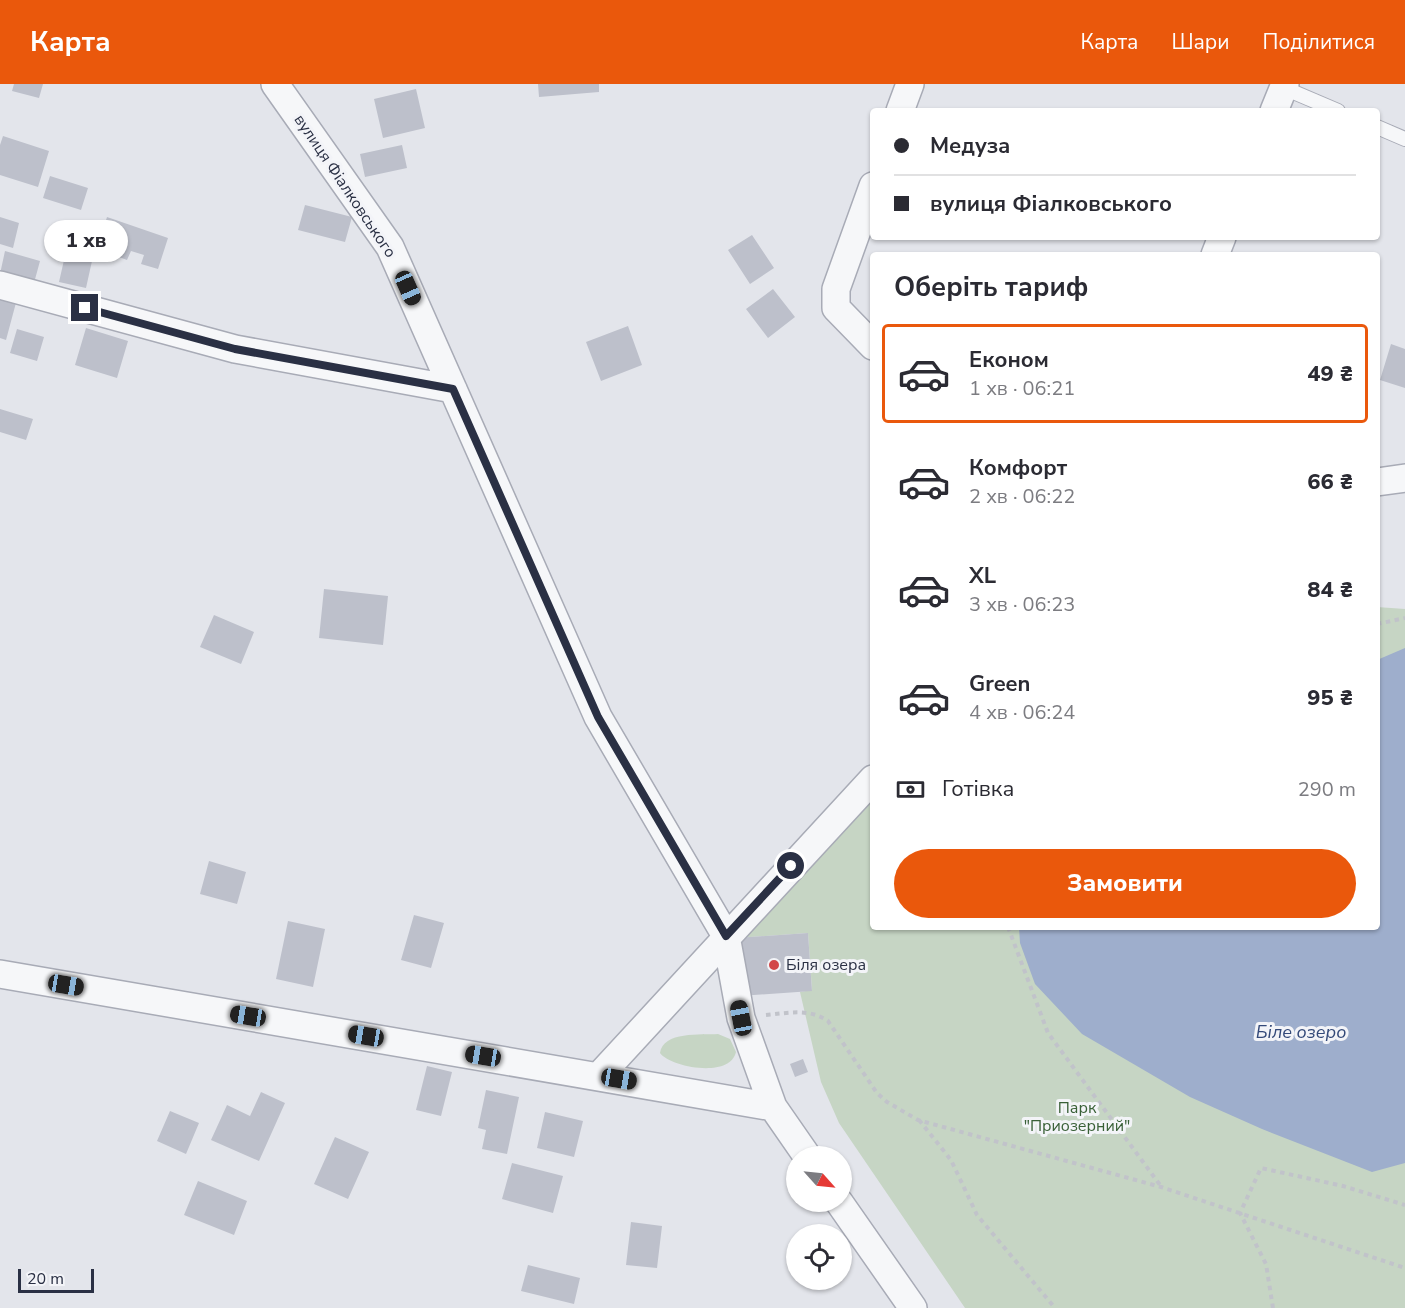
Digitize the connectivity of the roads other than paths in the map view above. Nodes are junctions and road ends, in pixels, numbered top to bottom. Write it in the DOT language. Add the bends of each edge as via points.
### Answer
graph roads {
  1 [pos="275,84"];
  2 [pos="910,84"];
  3 [pos="1281,94"];
  4 [pos="901,108"];
  5 [pos="1328,108"];
  6 [pos="1380,129"];
  7 [pos="1405,139"];
  8 [pos="870,194"];
  9 [pos="0,285"];
  10 [pos="870,343"];
  11 [pos="453,389"];
  12 [pos="1405,478"];
  13 [pos="1380,482"];
  14 [pos="870,781"];
  15 [pos="726,936"];
  16 [pos="0,974"];
  17 [pos="600,1076"];
  18 [pos="773,1107"];
  19 [pos="800,1146"];
  20 [pos="846,1212"];
  21 [pos="913,1308"];
  1 -- 11 [label="street, вулиця Фіалковського" via="390,247"];
  2 -- 4 [label="street"];
  3 -- 5 [label="lane"];
  6 -- 7 [label="lane"];
  8 -- 10 [label="street" via="836,289 836,308"];
  9 -- 11 [label="street" via="235,349"];
  11 -- 15 [label="street, вулиця Фіалковського" via="598,717"];
  12 -- 13 [label="street"];
  14 -- 15 [label="street"];
  15 -- 17 [label="street"];
  15 -- 18 [label="street, вулиця Фіалковського" via="741,1018"];
  16 -- 17 [label="street"];
  17 -- 18 [label="street"];
  18 -- 19 [label="street, вулиця Фіалковського"];
  20 -- 21 [label="street"];
}
